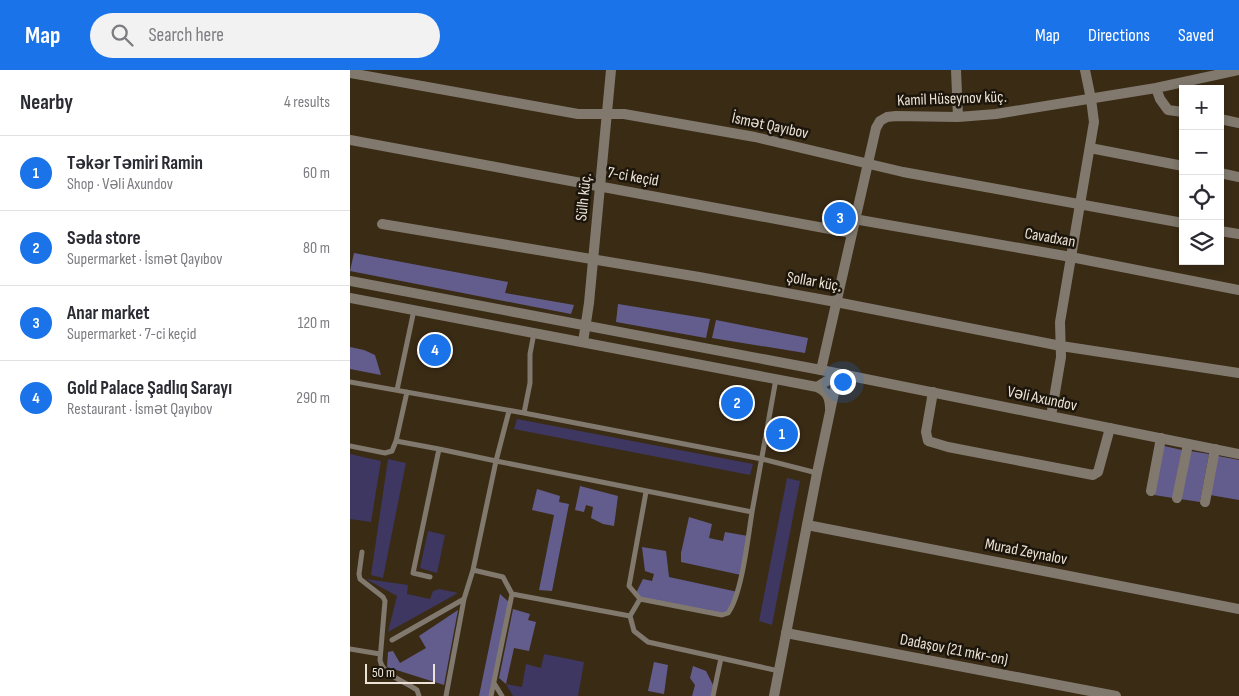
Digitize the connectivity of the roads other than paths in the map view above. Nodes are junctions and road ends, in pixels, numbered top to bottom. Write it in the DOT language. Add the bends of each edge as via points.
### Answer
graph roads {
  1 [pos="611,70"];
  2 [pos="956,70"];
  3 [pos="1085,70"];
  4 [pos="1235,71"];
  5 [pos="350,72"];
  6 [pos="1156,88"];
  7 [pos="1091,99"];
  8 [pos="1179,111"];
  9 [pos="607,114"];
  10 [pos="958,117"];
  11 [pos="1224,120"];
  12 [pos="1239,123"];
  13 [pos="350,140"];
  14 [pos="1090,148"];
  15 [pos="867,163"];
  16 [pos="1179,165"];
  17 [pos="1224,174"];
  18 [pos="1239,177"];
  19 [pos="600,186"];
  20 [pos="1081,204"];
  21 [pos="854,219"];
  22 [pos="1179,223"];
  23 [pos="382,224"];
  24 [pos="851,232"];
  25 [pos="1224,232"];
  26 [pos="1239,234"];
  27 [pos="1071,257"];
  28 [pos="593,258"];
  29 [pos="350,281"];
  30 [pos="1239,290"];
  31 [pos="418,294"];
  32 [pos="350,298"];
  33 [pos="836,302"];
  34 [pos="415,309"];
  35 [pos="586,326"];
  36 [pos="534,333"];
  37 [pos="583,342"];
  38 [pos="1060,346"];
  39 [pos="821,370"];
  40 [pos="1239,373"];
  41 [pos="838,374"];
  42 [pos="776,379"];
  43 [pos="350,382"];
  44 [pos="817,387"];
  45 [pos="397,390"];
  46 [pos="408,392"];
  47 [pos="933,392"];
  48 [pos="830,408"];
  49 [pos="509,411"];
  50 [pos="524,413"];
  51 [pos="1051,416"];
  52 [pos="1110,428"];
  53 [pos="1161,438"];
  54 [pos="396,441"];
  55 [pos="1188,444"];
  56 [pos="350,446"];
  57 [pos="438,449"];
  58 [pos="1215,449"];
  59 [pos="1239,454"];
  60 [pos="762,459"];
  61 [pos="496,461"];
  62 [pos="817,473"];
  63 [pos="1151,491"];
  64 [pos="646,492"];
  65 [pos="1176,498"];
  66 [pos="1205,502"];
  67 [pos="752,512"];
  68 [pos="807,525"];
  69 [pos="362,552"];
  70 [pos="473,570"];
  71 [pos="430,577"];
  72 [pos="512,594"];
  73 [pos="464,599"];
  74 [pos="640,599"];
  75 [pos="1239,608"];
  76 [pos="630,616"];
  77 [pos="786,633"];
  78 [pos="392,640"];
  79 [pos="350,649"];
  80 [pos="380,654"];
  81 [pos="721,658"];
  82 [pos="778,670"];
  83 [pos="494,683"];
  84 [pos="419,696"];
  85 [pos="446,696"];
  86 [pos="491,696"];
  87 [pos="502,696"];
  88 [pos="713,696"];
  89 [pos="774,696"];
  90 [pos="1116,696"];
  1 -- 9 [label="street, Sülh küç."];
  2 -- 10 [label="street"];
  3 -- 7 [label="street"];
  4 -- 6 [label="street, Kamil Hüseynov küç."];
  5 -- 9 [label="street, İsmət Qayıbov" via="578,114"];
  6 -- 7 [label="street, Kamil Hüseynov küç."];
  6 -- 8 [label="street" via="1168,110"];
  7 -- 10 [label="street, Kamil Hüseynov küç."];
  7 -- 14 [label="street" via="1094,122"];
  9 -- 15 [label="street, İsmət Qayıbov" via="624,114 755,137"];
  9 -- 19 [label="street, Sülh küç."];
  10 -- 15 [label="street, Kamil Hüseynov küç." via="887,116 876,128"];
  11 -- 12 [label="street"];
  13 -- 19 [label="street, 7-ci keçid"];
  14 -- 16 [label="street"];
  14 -- 20 [label="street"];
  15 -- 20 [label="street, İsmət Qayıbov"];
  15 -- 21 [label="street, Kamil Hüseynov küç."];
  17 -- 18 [label="street"];
  19 -- 24 [label="street, 7-ci keçid"];
  19 -- 28 [label="street, Sülh küç."];
  20 -- 22 [label="street, İsmət Qayıbov"];
  20 -- 27 [label="street"];
  21 -- 24 [label="street, Kamil Hüseynov küç."];
  21 -- 27 [label="street, Cavadxan"];
  23 -- 28 [label="street, Şollar küç."];
  24 -- 33 [label="street, Kamil Hüseynov küç."];
  25 -- 26 [label="street"];
  27 -- 30 [label="street, Cavadxan"];
  27 -- 38 [label="street" via="1060,322"];
  28 -- 33 [label="street, Şollar küç."];
  28 -- 35 [label="street, Sülh küç."];
  29 -- 31 [label="street"];
  31 -- 34 [label="street"];
  31 -- 35 [label="street"];
  32 -- 34 [label="street"];
  33 -- 38 [label="street, Şollar küç."];
  33 -- 39 [label="street, Kamil Hüseynov küç."];
  34 -- 36 [label="street"];
  34 -- 45 [label="lane"];
  35 -- 37 [label="street, Sülh küç."];
  35 -- 39 [label="street"];
  36 -- 37 [label="street"];
  36 -- 50 [label="lane"];
  37 -- 42 [label="street"];
  38 -- 40 [label="street, Şollar küç."];
  38 -- 51 [label="street" via="1060,367"];
  39 -- 41 [label="street"];
  39 -- 44 [label="street, Kamil Hüseynov küç."];
  41 -- 44 [label="street"];
  41 -- 47 [label="street, Vəli Axundov"];
  41 -- 48 [label="street"];
  42 -- 44 [label="street"];
  42 -- 60 [label="lane"];
  43 -- 45 [label="lane"];
  44 -- 48 [label="street" via="827,394"];
  45 -- 46 [label="lane"];
  46 -- 49 [label="lane"];
  46 -- 54 [label="lane"];
  47 -- 51 [label="street, Vəli Axundov"];
  47 -- 52 [label="street" via="926,432 928,441 948,447 1093,475 1098,472"];
  48 -- 62 [label="street"];
  49 -- 50 [label="lane"];
  49 -- 61 [label="lane"];
  50 -- 60 [label="lane"];
  51 -- 52 [label="street, Vəli Axundov"];
  52 -- 53 [label="street, Vəli Axundov"];
  53 -- 55 [label="street, Vəli Axundov"];
  53 -- 63 [label="street"];
  54 -- 56 [label="lane" via="392,451 385,453"];
  54 -- 57 [label="lane"];
  55 -- 58 [label="street, Vəli Axundov"];
  55 -- 65 [label="street"];
  57 -- 61 [label="lane"];
  57 -- 71 [label="lane" via="413,573"];
  58 -- 59 [label="street, Vəli Axundov"];
  58 -- 66 [label="street"];
  60 -- 62 [label="lane"];
  60 -- 67 [label="lane"];
  61 -- 64 [label="lane"];
  61 -- 70 [label="lane"];
  62 -- 68 [label="street"];
  64 -- 67 [label="lane"];
  64 -- 74 [label="lane" via="629,586"];
  67 -- 74 [label="lane" via="738,592 728,613 722,615"];
  68 -- 75 [label="street, Murad Zeynalov"];
  68 -- 77 [label="street"];
  69 -- 80 [label="lane" via="360,579 385,601"];
  70 -- 72 [label="lane" via="503,577"];
  70 -- 73 [label="lane"];
  72 -- 76 [label="lane"];
  72 -- 83 [label="lane"];
  73 -- 78 [label="lane"];
  73 -- 85 [label="lane"];
  74 -- 76 [label="lane"];
  76 -- 81 [label="lane" via="634,631 648,642"];
  77 -- 82 [label="street"];
  77 -- 90 [label="street, Dadaşov (21 mkr-on)"];
  79 -- 80 [label="lane"];
  80 -- 84 [label="lane" via="381,666 418,690"];
  81 -- 82 [label="lane"];
  81 -- 88 [label="lane"];
  82 -- 89 [label="street"];
  83 -- 86 [label="lane"];
  83 -- 87 [label="lane"];
}
